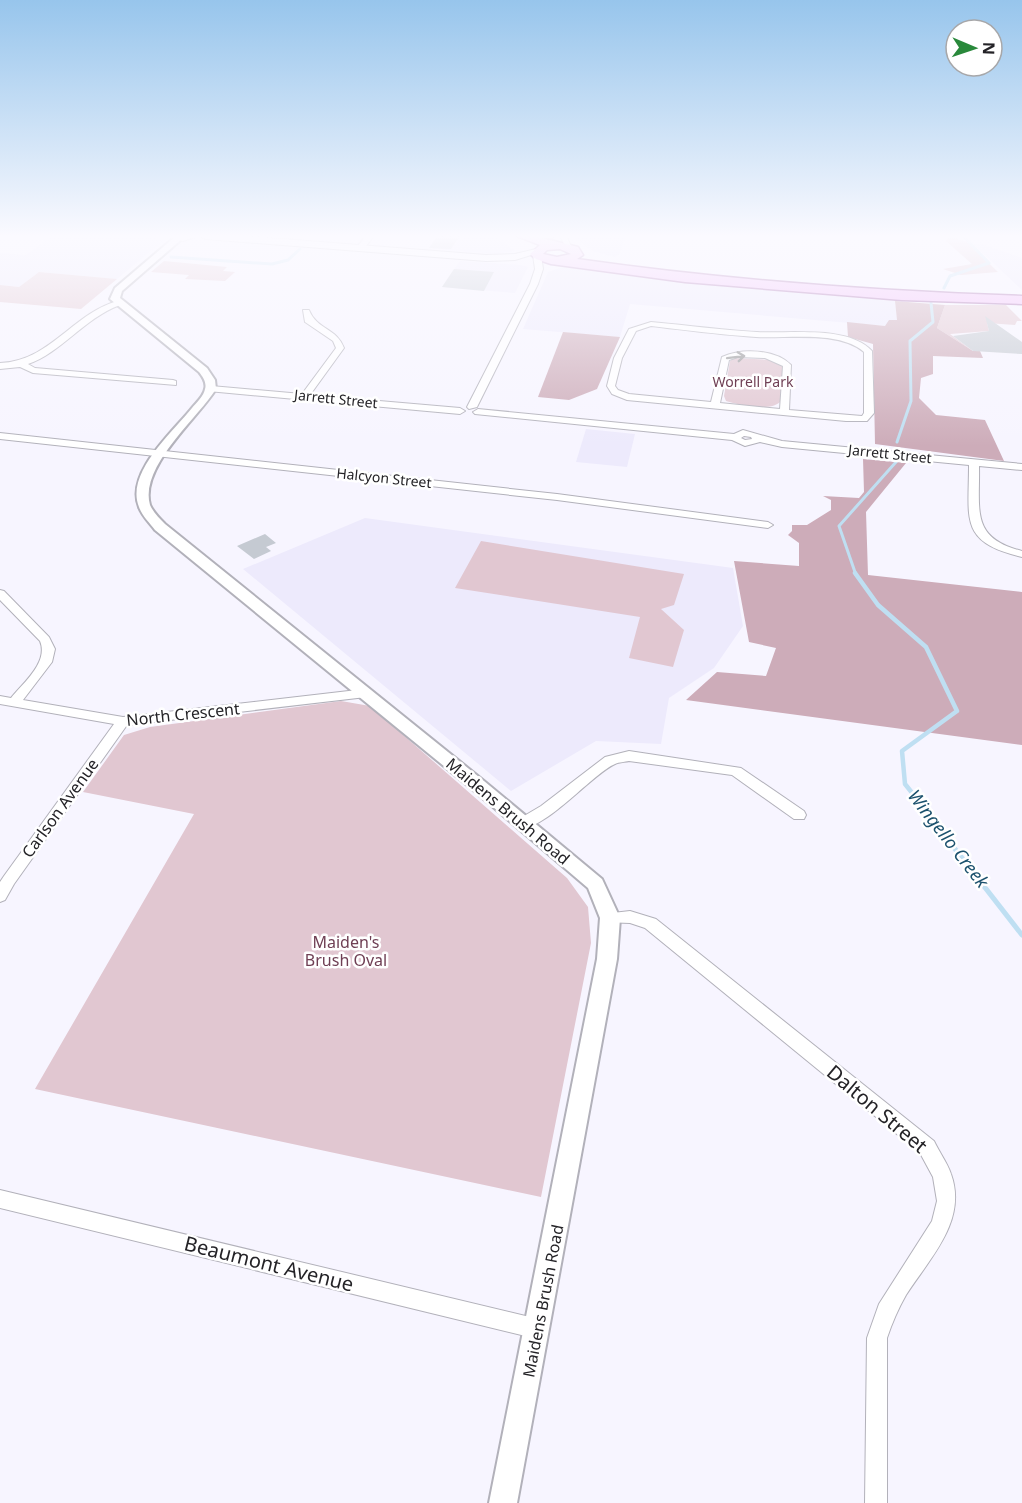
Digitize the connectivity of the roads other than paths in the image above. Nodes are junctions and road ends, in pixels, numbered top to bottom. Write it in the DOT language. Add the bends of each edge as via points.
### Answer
graph roads {
  1 [pos="108,306"];
  2 [pos="121,306"];
  3 [pos="524,306"];
  4 [pos="306,312"];
  5 [pos="759,335"];
  6 [pos="757,357"];
  7 [pos="23,365"];
  8 [pos="0,366"];
  9 [pos="173,383"];
  10 [pos="211,389"];
  11 [pos="304,396"];
  12 [pos="715,405"];
  13 [pos="744,408"];
  14 [pos="475,410"];
  15 [pos="784,411"];
  16 [pos="750,428"];
  17 [pos="0,436"];
  18 [pos="160,453"];
  19 [pos="974,463"];
  20 [pos="1022,467"];
  21 [pos="768,525"];
  22 [pos="1022,554"];
  23 [pos="0,593"];
  24 [pos="366,693"];
  25 [pos="0,700"];
  26 [pos="14,702"];
  27 [pos="123,721"];
  28 [pos="799,814"];
  29 [pos="524,823"];
  30 [pos="4,879"];
  31 [pos="0,896"];
  32 [pos="610,918"];
  33 [pos="0,1199"];
  34 [pos="538,1329"];
  35 [pos="503,1503"];
  36 [pos="876,1503"];
  1 -- 7 [label="street" via="94,311 33,362"];
  2 -- 10 [label="street" via="203,370"];
  3 -- 14 [label="street"];
  4 -- 11 [label="street" via="308,320 337,340 340,348"];
  5 -- 6 [label="street"];
  5 -- 12 [label="street" via="651,324 633,329 618,358 611,386 615,392 627,397"];
  5 -- 15 [label="street" via="852,340 868,351 869,413 864,418"];
  12 -- 6 [label="street, one-way" via="725,359 734,355"];
  6 -- 15 [label="street" via="780,360 787,365"];
  7 -- 8 [label="street"];
  7 -- 9 [label="street" via="33,370"];
  10 -- 11 [label="street, Jarrett Street"];
  10 -- 18 [label="street, Maidens Brush Road" via="199,410"];
  11 -- 14 [label="street, Jarrett Street"];
  12 -- 13 [label="street"];
  13 -- 16 [label="street"];
  13 -- 16 [label="street"];
  14 -- 16 [label="street, Jarrett Street"];
  15 -- 16 [label="street"];
  16 -- 19 [label="street, Jarrett Street"];
  17 -- 18 [label="street, Halcyon Street"];
  18 -- 21 [label="street, Halcyon Street"];
  18 -- 24 [label="street, Maidens Brush Road" via="142,489 145,507 160,527"];
  19 -- 20 [label="street, Jarrett Street"];
  19 -- 22 [label="street" via="976,530 999,549"];
  23 -- 26 [label="street" via="49,649 46,662"];
  24 -- 27 [label="street, North Crescent"];
  24 -- 29 [label="street, Maidens Brush Road"];
  25 -- 26 [label="street, North Crescent"];
  26 -- 27 [label="street, North Crescent"];
  27 -- 30 [label="street, Carlson Avenue"];
  28 -- 29 [label="street" via="736,771 629,756 609,760"];
  29 -- 32 [label="street, Maidens Brush Road" via="595,884"];
  30 -- 31 [label="street, Carlson Avenue"];
  32 -- 34 [label="street, Maidens Brush Road" via="606,959"];
  32 -- 36 [label="street, Dalton Street" via="630,917 650,923 927,1147 937,1162 945,1180 948,1203 943,1226 889,1301 877,1339"];
  33 -- 34 [label="street, Beaumont Avenue"];
  34 -- 35 [label="street, Maidens Brush Road"];
}
